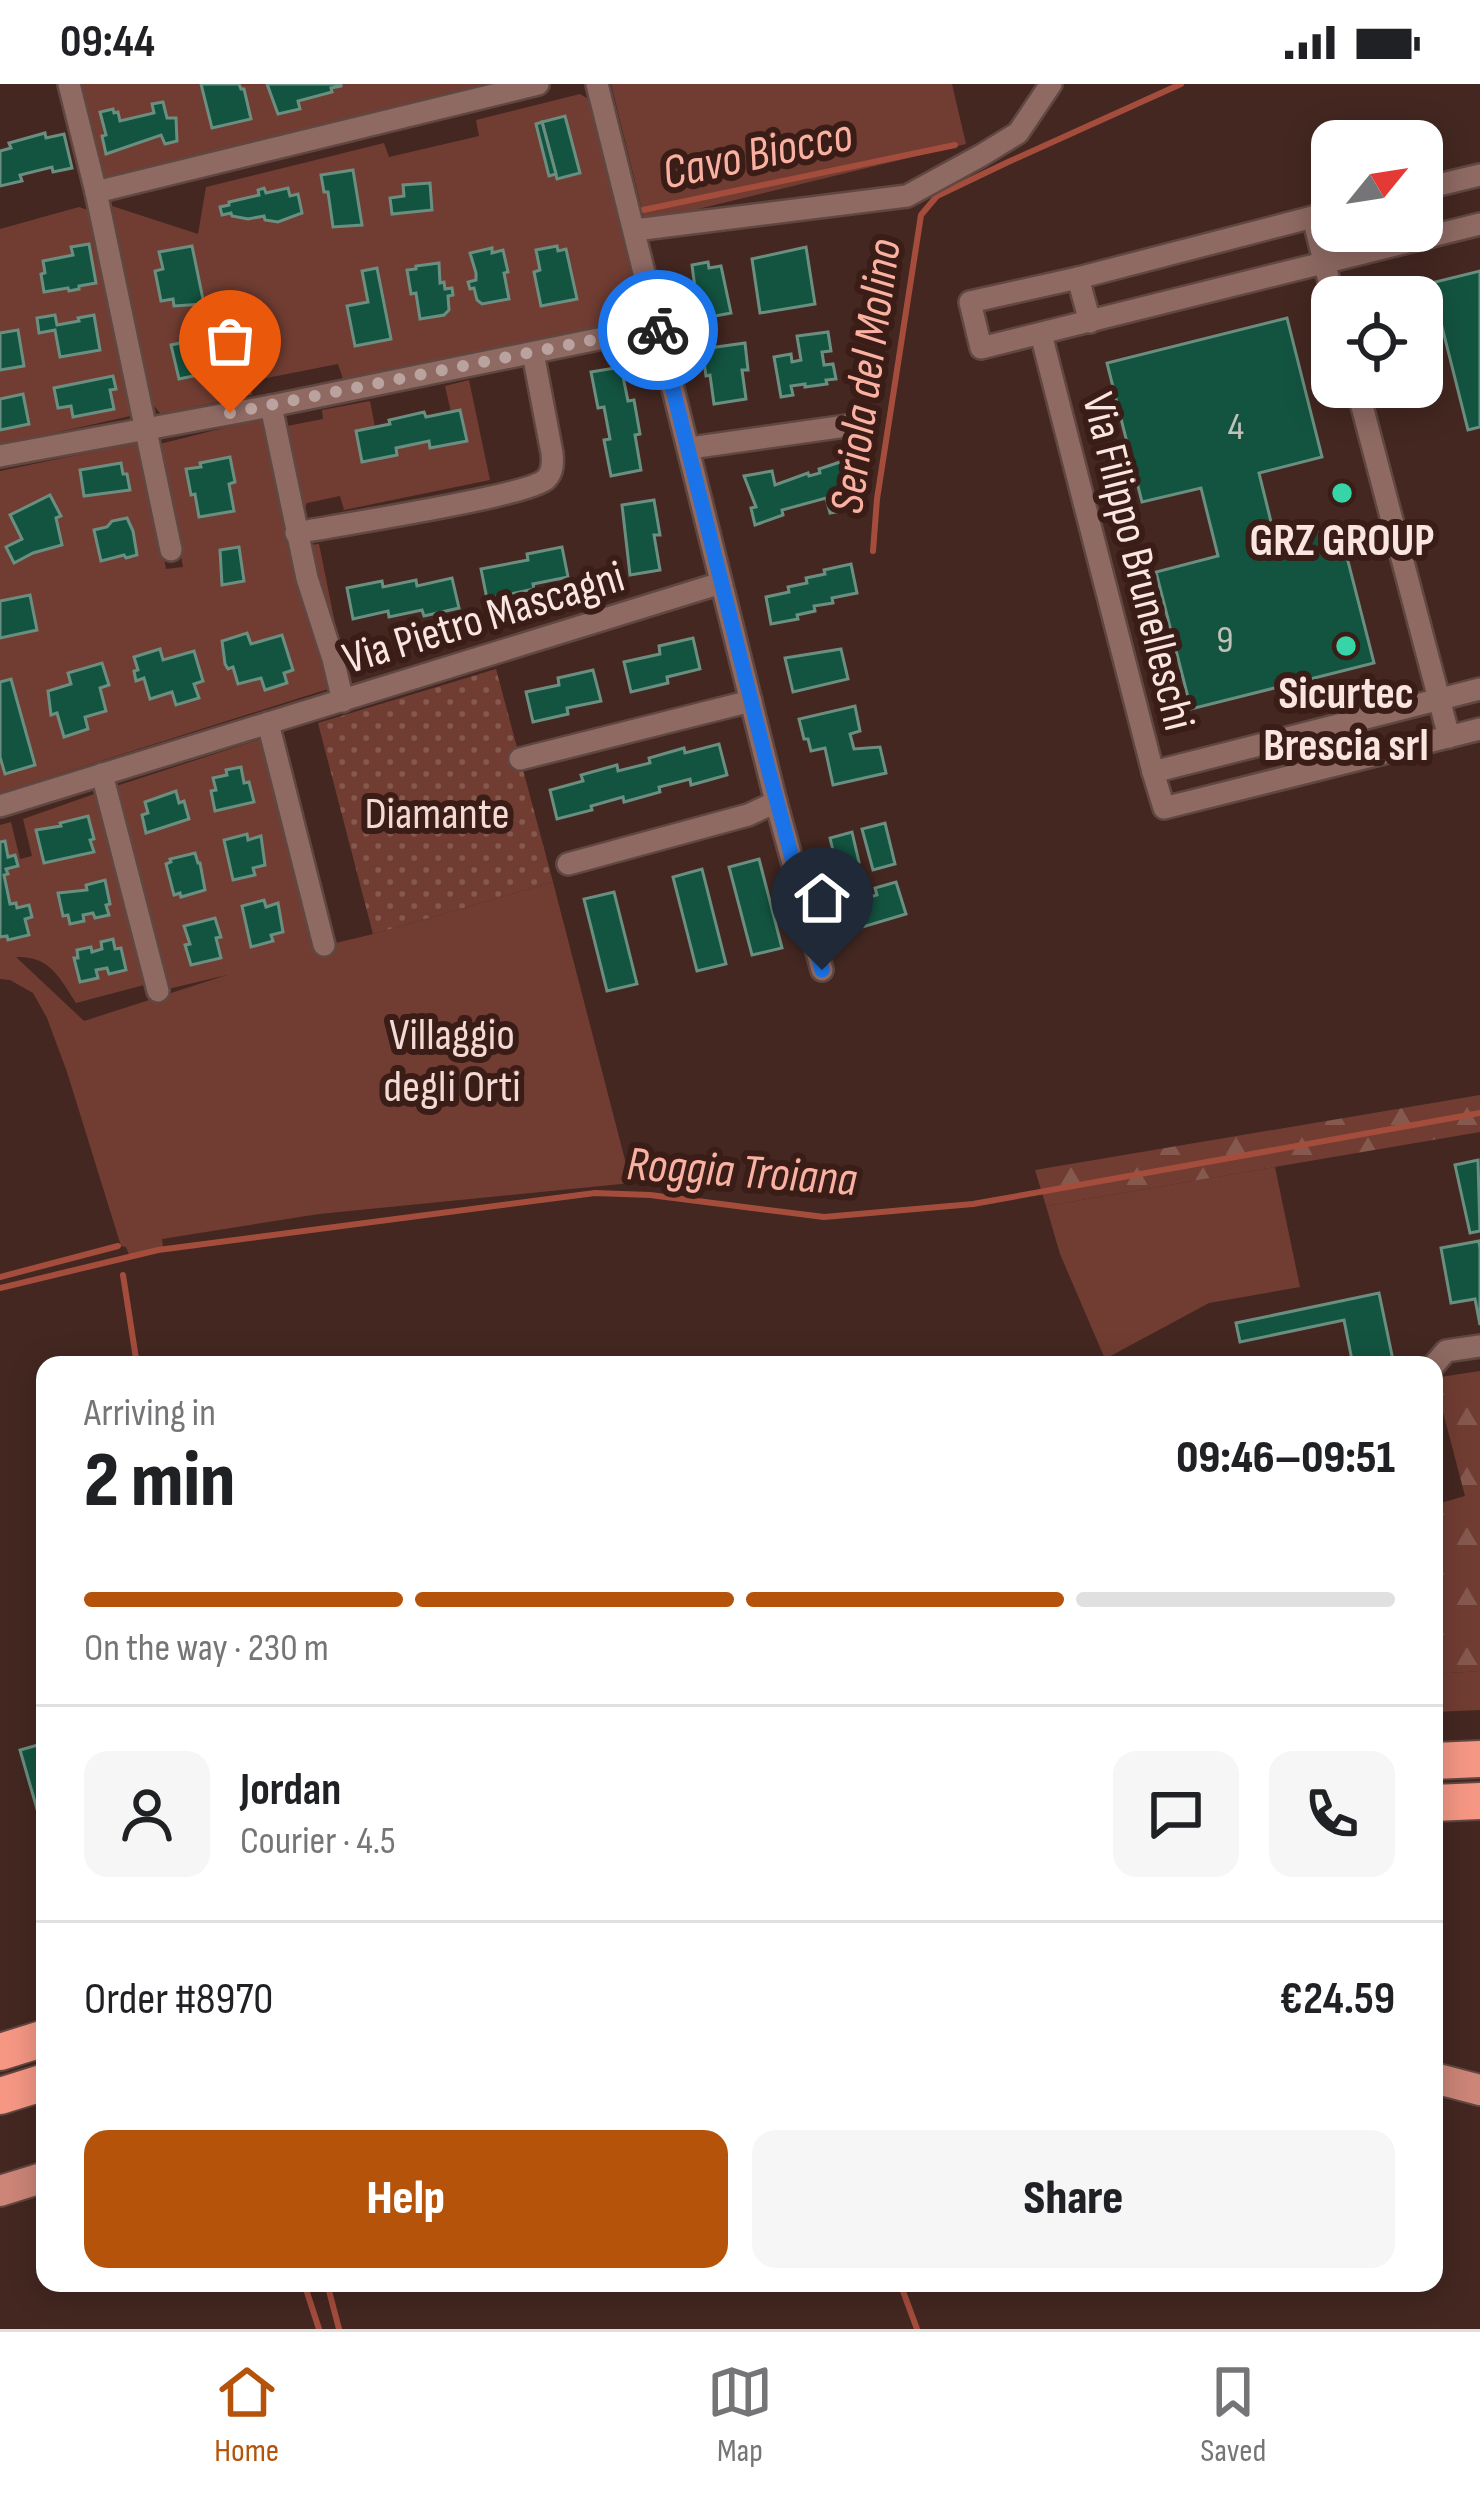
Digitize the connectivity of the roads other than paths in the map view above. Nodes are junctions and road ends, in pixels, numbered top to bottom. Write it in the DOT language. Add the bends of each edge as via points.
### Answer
graph roads {
  1 [pos="69,84"];
  2 [pos="538,84"];
  3 [pos="597,84"];
  4 [pos="1051,84"];
  5 [pos="1480,175"];
  6 [pos="1443,185"];
  7 [pos="96,192"];
  8 [pos="1311,218"];
  9 [pos="1480,224"];
  10 [pos="635,230"];
  11 [pos="1324,252"];
  12 [pos="1324,264"];
  13 [pos="1327,276"];
  14 [pos="1078,278"];
  15 [pos="1090,322"];
  16 [pos="657,327"];
  17 [pos="1042,334"];
  18 [pos="533,353"];
  19 [pos="271,406"];
  20 [pos="1363,408"];
  21 [pos="860,424"];
  22 [pos="147,428"];
  23 [pos="690,448"];
  24 [pos="0,456"];
  25 [pos="296,532"];
  26 [pos="171,550"];
  27 [pos="721,583"];
  28 [pos="1480,689"];
  29 [pos="751,700"];
  30 [pos="1439,700"];
  31 [pos="343,701"];
  32 [pos="268,724"];
  33 [pos="1480,729"];
  34 [pos="1449,737"];
  35 [pos="520,759"];
  36 [pos="1153,772"];
  37 [pos="102,774"];
  38 [pos="776,802"];
  39 [pos="0,806"];
  40 [pos="568,864"];
  41 [pos="325,945"];
  42 [pos="822,970"];
  43 [pos="158,991"];
  44 [pos="1480,1346"];
  45 [pos="1442,1356"];
  46 [pos="1480,1760"];
  47 [pos="1443,1761"];
  48 [pos="1480,1801"];
  49 [pos="1443,1803"];
  50 [pos="36,2041"];
  51 [pos="0,2052"];
  52 [pos="1443,2080"];
  53 [pos="36,2085"];
  54 [pos="1480,2090"];
  55 [pos="0,2096"];
  56 [pos="36,2180"];
  57 [pos="0,2191"];
  1 -- 7 [label="street"];
  2 -- 7 [label="street"];
  3 -- 10 [label="street"];
  4 -- 10 [label="street" via="1018,133 907,196"];
  5 -- 6 [label="street"];
  7 -- 22 [label="street"];
  8 -- 14 [label="street"];
  9 -- 12 [label="street"];
  10 -- 16 [label="street"];
  11 -- 12 [label="street"];
  12 -- 13 [label="street"];
  12 -- 15 [label="street"];
  14 -- 15 [label="street"];
  14 -- 17 [label="street" via="970,302 981,348"];
  15 -- 17 [label="street"];
  16 -- 18 [label="street"];
  16 -- 23 [label="street"];
  17 -- 36 [label="street, Via Filippo Brunelleschi"];
  18 -- 19 [label="street"];
  18 -- 25 [label="street" via="554,466 548,478 488,497"];
  19 -- 22 [label="street"];
  19 -- 25 [label="street"];
  20 -- 30 [label="street"];
  21 -- 23 [label="street"];
  22 -- 24 [label="street"];
  22 -- 26 [label="street"];
  23 -- 27 [label="street"];
  25 -- 31 [label="street"];
  27 -- 29 [label="street"];
  27 -- 31 [label="street, Via Pietro Mascagni"];
  28 -- 30 [label="street"];
  29 -- 35 [label="street"];
  29 -- 38 [label="street"];
  30 -- 34 [label="street"];
  30 -- 36 [label="street"];
  31 -- 32 [label="street, Via Pietro Mascagni"];
  32 -- 37 [label="street, Via Pietro Mascagni"];
  32 -- 41 [label="street"];
  33 -- 34 [label="street"];
  34 -- 36 [label="street, Via Filippo Brunelleschi" via="1164,808"];
  37 -- 39 [label="street, Via Pietro Mascagni"];
  37 -- 43 [label="street"];
  38 -- 40 [label="street"];
  38 -- 42 [label="street"];
  44 -- 45 [label="street"];
  46 -- 47 [label="highway"];
  48 -- 49 [label="highway"];
  50 -- 51 [label="highway"];
  52 -- 54 [label="main road"];
  53 -- 55 [label="highway"];
  56 -- 57 [label="main road"];
}
